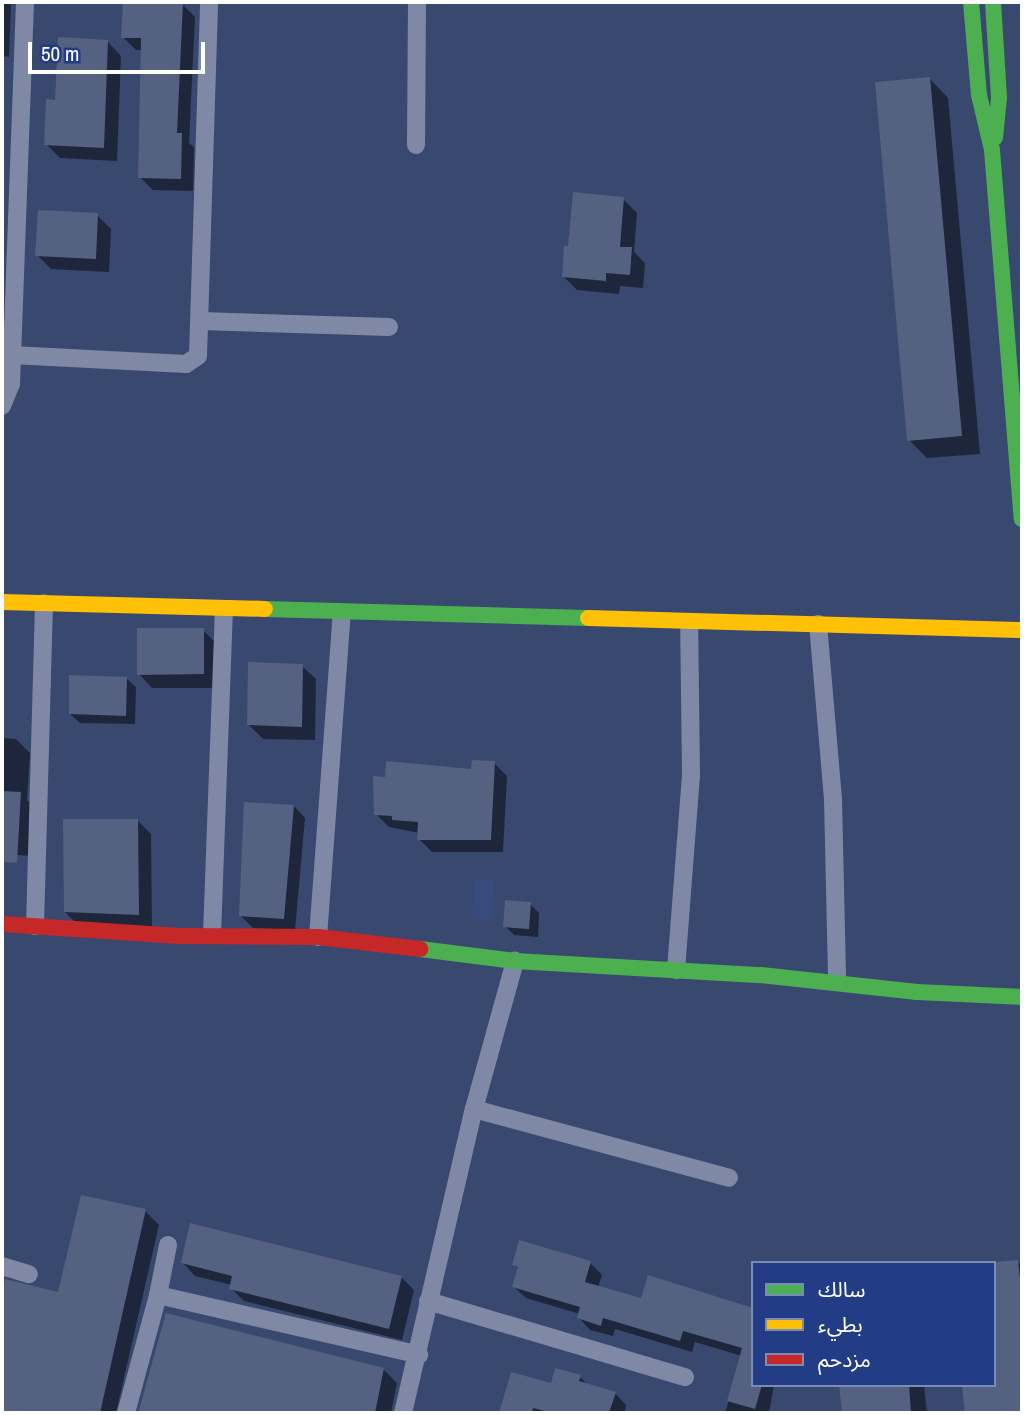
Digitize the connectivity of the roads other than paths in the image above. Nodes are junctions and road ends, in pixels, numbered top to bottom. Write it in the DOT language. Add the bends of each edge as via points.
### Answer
graph roads {
  1 [pos="25,2"];
  2 [pos="209,2"];
  3 [pos="417,2"];
  4 [pos="971,2"];
  5 [pos="993,2"];
  6 [pos="416,145"];
  7 [pos="992,150"];
  8 [pos="201,321"];
  9 [pos="389,327"];
  10 [pos="12,355"];
  11 [pos="2,406"];
  12 [pos="1022,519"];
  13 [pos="2,602"];
  14 [pos="44,603"];
  15 [pos="224,609"];
  16 [pos="342,613"];
  17 [pos="689,622"];
  18 [pos="818,624"];
  19 [pos="1022,630"];
  20 [pos="2,924"];
  21 [pos="35,926"];
  22 [pos="212,935"];
  23 [pos="318,937"];
  24 [pos="515,961"];
  25 [pos="676,970"];
  26 [pos="837,982"];
  27 [pos="1022,997"];
  28 [pos="474,1108"];
  29 [pos="729,1178"];
  30 [pos="168,1245"];
  31 [pos="2,1266"];
  32 [pos="29,1274"];
  33 [pos="158,1295"];
  34 [pos="428,1301"];
  35 [pos="418,1355"];
  36 [pos="685,1377"];
  37 [pos="126,1413"];
  38 [pos="403,1413"];
  1 -- 10 [label="street"];
  2 -- 8 [label="street"];
  3 -- 6 [label="street"];
  4 -- 7 [label="street" via="979,95"];
  5 -- 7 [label="street" via="999,98"];
  7 -- 12 [label="street"];
  8 -- 9 [label="street"];
  8 -- 10 [label="street" via="198,356 186,364"];
  10 -- 11 [label="street" via="11,384"];
  13 -- 14 [label="street"];
  14 -- 15 [label="street"];
  14 -- 21 [label="street"];
  15 -- 16 [label="street"];
  15 -- 22 [label="street"];
  16 -- 17 [label="street"];
  16 -- 23 [label="street"];
  17 -- 18 [label="street"];
  17 -- 25 [label="street" via="691,776"];
  18 -- 19 [label="street"];
  18 -- 26 [label="street" via="833,799"];
  20 -- 21 [label="street"];
  21 -- 22 [label="street"];
  22 -- 23 [label="street"];
  23 -- 24 [label="street"];
  24 -- 25 [label="street"];
  24 -- 28 [label="street"];
  25 -- 26 [label="street"];
  26 -- 27 [label="street" via="917,992"];
  28 -- 29 [label="street"];
  28 -- 34 [label="street"];
  30 -- 33 [label="street"];
  31 -- 32 [label="street"];
  33 -- 35 [label="street"];
  33 -- 37 [label="street"];
  34 -- 35 [label="street"];
  34 -- 36 [label="street"];
  35 -- 38 [label="street"];
}
